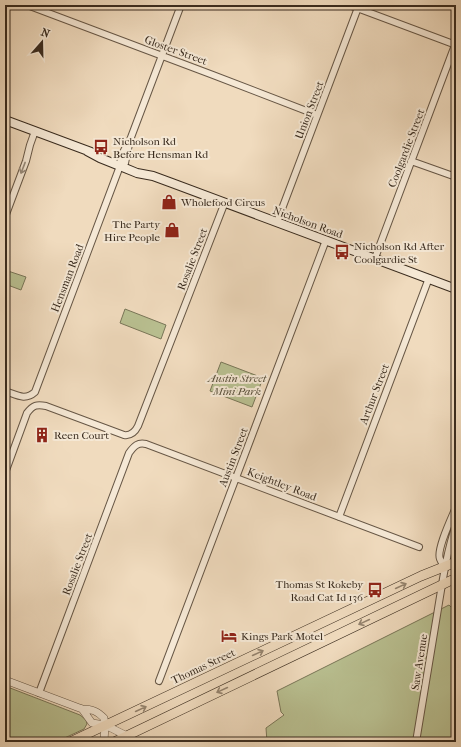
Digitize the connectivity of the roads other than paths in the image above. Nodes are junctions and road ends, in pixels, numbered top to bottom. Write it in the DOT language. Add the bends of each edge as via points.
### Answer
graph roads {
  1 [pos="27,5"];
  2 [pos="181,5"];
  3 [pos="349,5"];
  4 [pos="358,7"];
  5 [pos="456,45"];
  6 [pos="162,56"];
  7 [pos="317,115"];
  8 [pos="5,120"];
  9 [pos="35,131"];
  10 [pos="412,161"];
  11 [pos="121,163"];
  12 [pos="456,177"];
  13 [pos="225,202"];
  14 [pos="5,217"];
  15 [pos="277,222"];
  16 [pos="326,240"];
  17 [pos="375,258"];
  18 [pos="428,278"];
  19 [pos="456,289"];
  20 [pos="5,390"];
  21 [pos="137,444"];
  22 [pos="5,472"];
  23 [pos="236,478"];
  24 [pos="456,507"];
  25 [pos="339,516"];
  26 [pos="456,525"];
  27 [pos="420,547"];
  28 [pos="456,562"];
  29 [pos="445,567"];
  30 [pos="456,578"];
  31 [pos="442,585"];
  32 [pos="5,680"];
  33 [pos="159,681"];
  34 [pos="39,693"];
  35 [pos="82,709"];
  36 [pos="105,725"];
  37 [pos="127,736"];
  38 [pos="70,742"];
  39 [pos="104,742"];
  40 [pos="114,742"];
  41 [pos="416,742"];
  1 -- 6 [label="street, Gloster Street"];
  2 -- 6 [label="street, Hensman Road"];
  3 -- 4 [label="street"];
  4 -- 5 [label="street"];
  4 -- 7 [label="street, Union Street"];
  5 -- 10 [label="street, Coolgardie Street"];
  6 -- 7 [label="street, Gloster Street"];
  6 -- 11 [label="street, Hensman Road" via="130,140 122,153"];
  7 -- 15 [label="street, Union Street"];
  8 -- 9 [label="main road, Nicholson Road"];
  9 -- 11 [label="main road, Nicholson Road" via="100,158"];
  9 -- 14 [label="street, one-way"];
  10 -- 12 [label="street"];
  10 -- 17 [label="street, Coolgardie Street"];
  11 -- 13 [label="main road, Nicholson Road" via="137,173 153,176"];
  11 -- 20 [label="street, Hensman Road" via="35,392 26,397"];
  13 -- 15 [label="main road, Nicholson Road"];
  13 -- 22 [label="street, Rosalie Street" via="135,431 124,435 40,404 30,408 27,413"];
  15 -- 16 [label="main road, Nicholson Road"];
  16 -- 17 [label="main road, Nicholson Road"];
  16 -- 23 [label="street, Austin Street"];
  17 -- 18 [label="main road, Nicholson Road"];
  18 -- 19 [label="main road, Nicholson Road"];
  18 -- 25 [label="street, Arthur Street"];
  21 -- 23 [label="street, Keightley Road" via="146,444"];
  21 -- 34 [label="street, Rosalie Street" via="129,453"];
  23 -- 25 [label="street, Keightley Road"];
  23 -- 33 [label="street, Austin Street"];
  24 -- 29 [label="street" via="440,553 440,560"];
  25 -- 27 [label="street, Keightley Road"];
  26 -- 29 [label="street, Saw Avenue"];
  28 -- 29 [label="main road, Thomas Street"];
  29 -- 31 [label="street, Saw Avenue"];
  36 -- 29 [label="main road, Thomas Street, one-way"];
  30 -- 31 [label="main road"];
  31 -- 37 [label="main road, one-way"];
  31 -- 41 [label="street, Saw Avenue"];
  32 -- 34 [label="street"];
  34 -- 35 [label="street"];
  35 -- 36 [label="street" via="92,723"];
  35 -- 36 [label="street" via="96,711 104,718"];
  36 -- 37 [label="street"];
  36 -- 38 [label="main road, Thomas Street"];
  36 -- 39 [label="street"];
  37 -- 40 [label="main road"];
}
